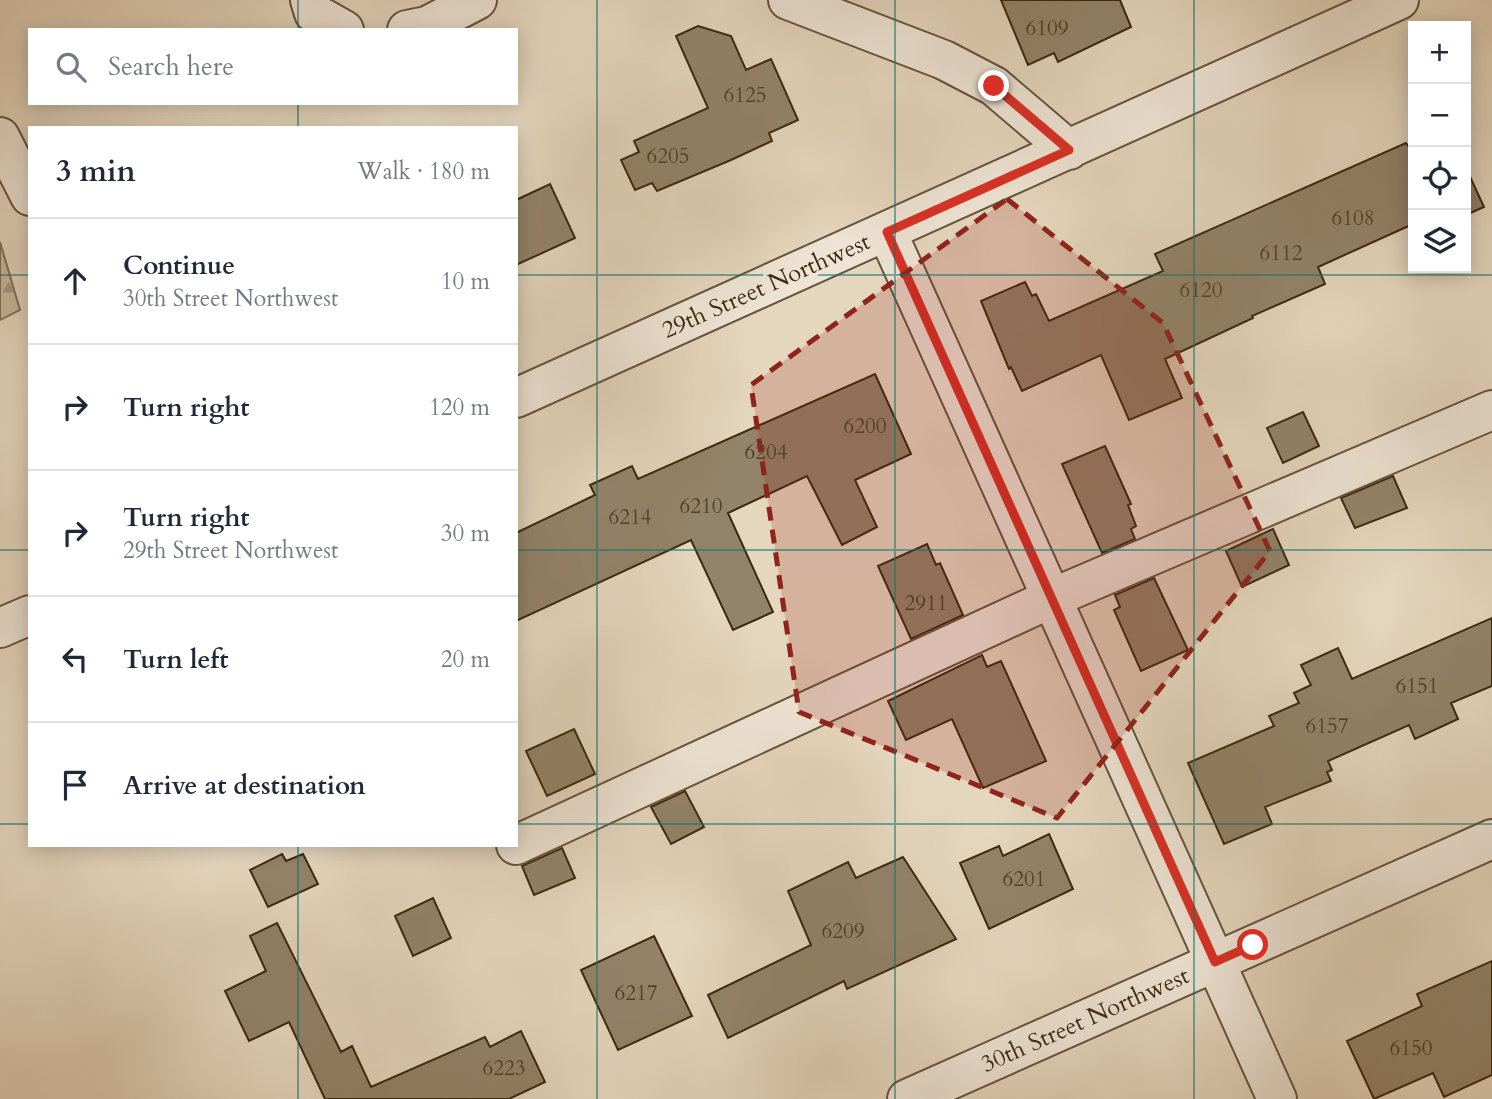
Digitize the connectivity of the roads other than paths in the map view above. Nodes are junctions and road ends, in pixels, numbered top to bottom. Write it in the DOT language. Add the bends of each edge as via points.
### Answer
graph roads {
  1 [pos="310,0"];
  2 [pos="477,0"];
  3 [pos="788,0"];
  4 [pos="1399,0"];
  5 [pos="340,28"];
  6 [pos="417,28"];
  7 [pos="0,137"];
  8 [pos="1069,150"];
  9 [pos="28,192"];
  10 [pos="887,232"];
  11 [pos="518,397"];
  12 [pos="1492,410"];
  13 [pos="1052,598"];
  14 [pos="28,616"];
  15 [pos="0,628"];
  16 [pos="1492,839"];
  17 [pos="518,844"];
  18 [pos="1215,962"];
  19 [pos="907,1099"];
  20 [pos="1277,1099"];
  1 -- 5 [label="street" via="314,13"];
  2 -- 6 [label="street"];
  3 -- 8 [label="street" via="944,60 994,86"];
  4 -- 8 [label="street, 29th Street Northwest"];
  7 -- 9 [label="street"];
  8 -- 10 [label="street, 29th Street Northwest"];
  10 -- 11 [label="street, 29th Street Northwest"];
  10 -- 13 [label="street"];
  12 -- 13 [label="street"];
  13 -- 17 [label="street"];
  13 -- 18 [label="street"];
  14 -- 15 [label="street"];
  16 -- 18 [label="street, 30th Street Northwest"];
  18 -- 19 [label="street, 30th Street Northwest"];
  18 -- 20 [label="street"];
}
